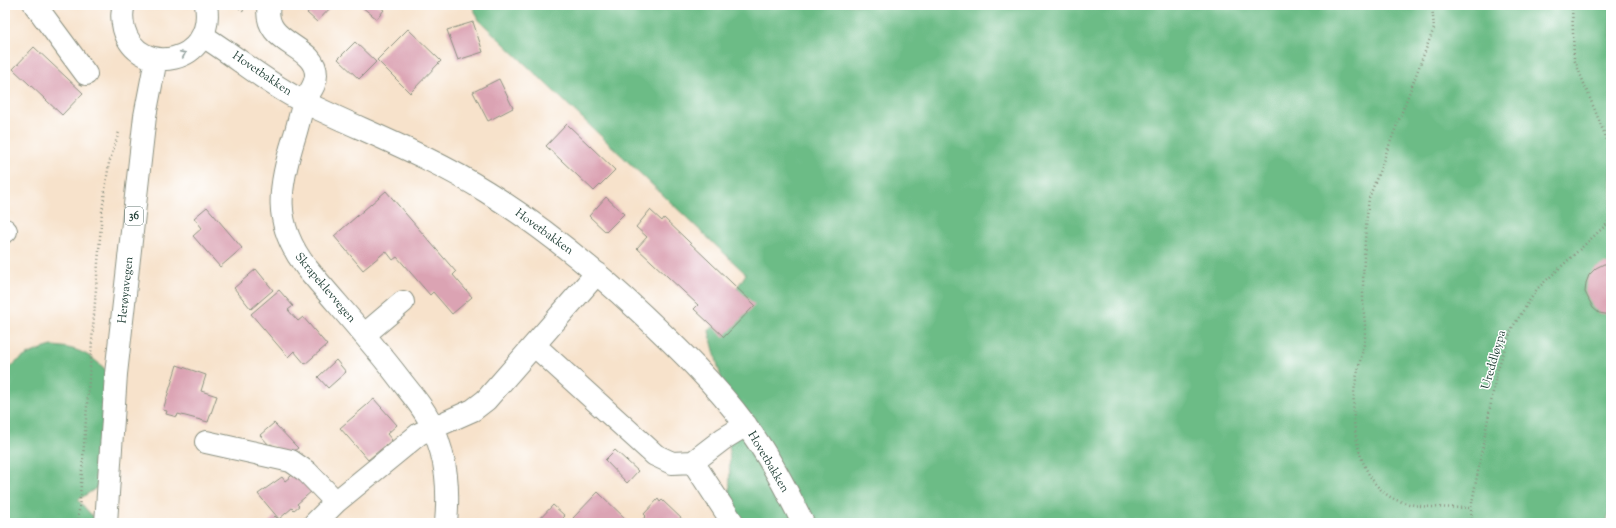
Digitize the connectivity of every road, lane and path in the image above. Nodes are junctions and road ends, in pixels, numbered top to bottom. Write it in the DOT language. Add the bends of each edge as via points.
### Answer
graph roads {
  1 [pos="35,5"];
  2 [pos="124,5"];
  3 [pos="206,5"];
  4 [pos="269,5"];
  5 [pos="1432,5"];
  6 [pos="1572,5"];
  7 [pos="203,36"];
  8 [pos="156,59"];
  9 [pos="86,74"];
  10 [pos="304,102"];
  11 [pos="119,131"];
  12 [pos="1611,137"];
  13 [pos="1607,140"];
  14 [pos="1611,185"];
  15 [pos="1611,214"];
  16 [pos="1607,224"];
  17 [pos="1611,228"];
  18 [pos="597,273"];
  19 [pos="403,302"];
  20 [pos="364,335"];
  21 [pos="534,345"];
  22 [pos="746,425"];
  23 [pos="433,428"];
  24 [pos="206,442"];
  25 [pos="693,462"];
  26 [pos="336,502"];
  27 [pos="1472,508"];
  28 [pos="78,523"];
  29 [pos="106,523"];
  30 [pos="315,523"];
  31 [pos="446,523"];
  32 [pos="733,523"];
  33 [pos="804,523"];
  34 [pos="1472,523"];
  1 -- 9 [label="main road"];
  2 -- 8 [label="main road" via="122,22 126,35 133,46"];
  3 -- 7 [label="main road" via="207,25"];
  4 -- 10 [label="main road, Skrapeklevvegen" via="268,19 273,29 281,39 313,63 316,75 314,86"];
  5 -- 27 [label="path" via="1434,28 1369,198 1363,298 1365,337 1354,394 1355,435 1363,464 1378,487 1399,501 1423,506"];
  6 -- 13 [label="path" via="1574,59"];
  8 -- 7 [label="main road, one-way" via="183,55"];
  7 -- 10 [label="main road, Hovetbakken"];
  8 -- 29 [label="main road, Herøyavegen / 36" via="146,116 117,366"];
  10 -- 18 [label="main road, Hovetbakken" via="440,166 486,191 529,220"];
  10 -- 20 [label="main road, Skrapeklevvegen" via="282,185 282,215 286,233 294,251 306,267"];
  11 -- 28 [label="path" via="109,163 102,211"];
  12 -- 13 [label="path"];
  13 -- 14 [label="path"];
  15 -- 16 [label="path, Ureddløypa"];
  16 -- 17 [label="path"];
  16 -- 27 [label="path, Ureddløypa" via="1537,289 1512,328 1497,371"];
  18 -- 21 [label="main road"];
  18 -- 22 [label="main road, Hovetbakken" via="675,345 718,390"];
  19 -- 20 [label="main road"];
  20 -- 23 [label="main road, Skrapeklevvegen" via="407,388"];
  21 -- 23 [label="main road" via="486,400 473,410"];
  21 -- 25 [label="main road" via="655,455 672,463"];
  22 -- 25 [label="main road"];
  22 -- 33 [label="main road, Hovetbakken"];
  23 -- 26 [label="main road" via="419,434"];
  23 -- 31 [label="main road, Skrapeklevvegen" via="446,467 449,494"];
  24 -- 26 [label="main road" via="291,461 307,472"];
  25 -- 32 [label="main road"];
  26 -- 30 [label="main road"];
  27 -- 34 [label="path, Ureddløypa"];
}
